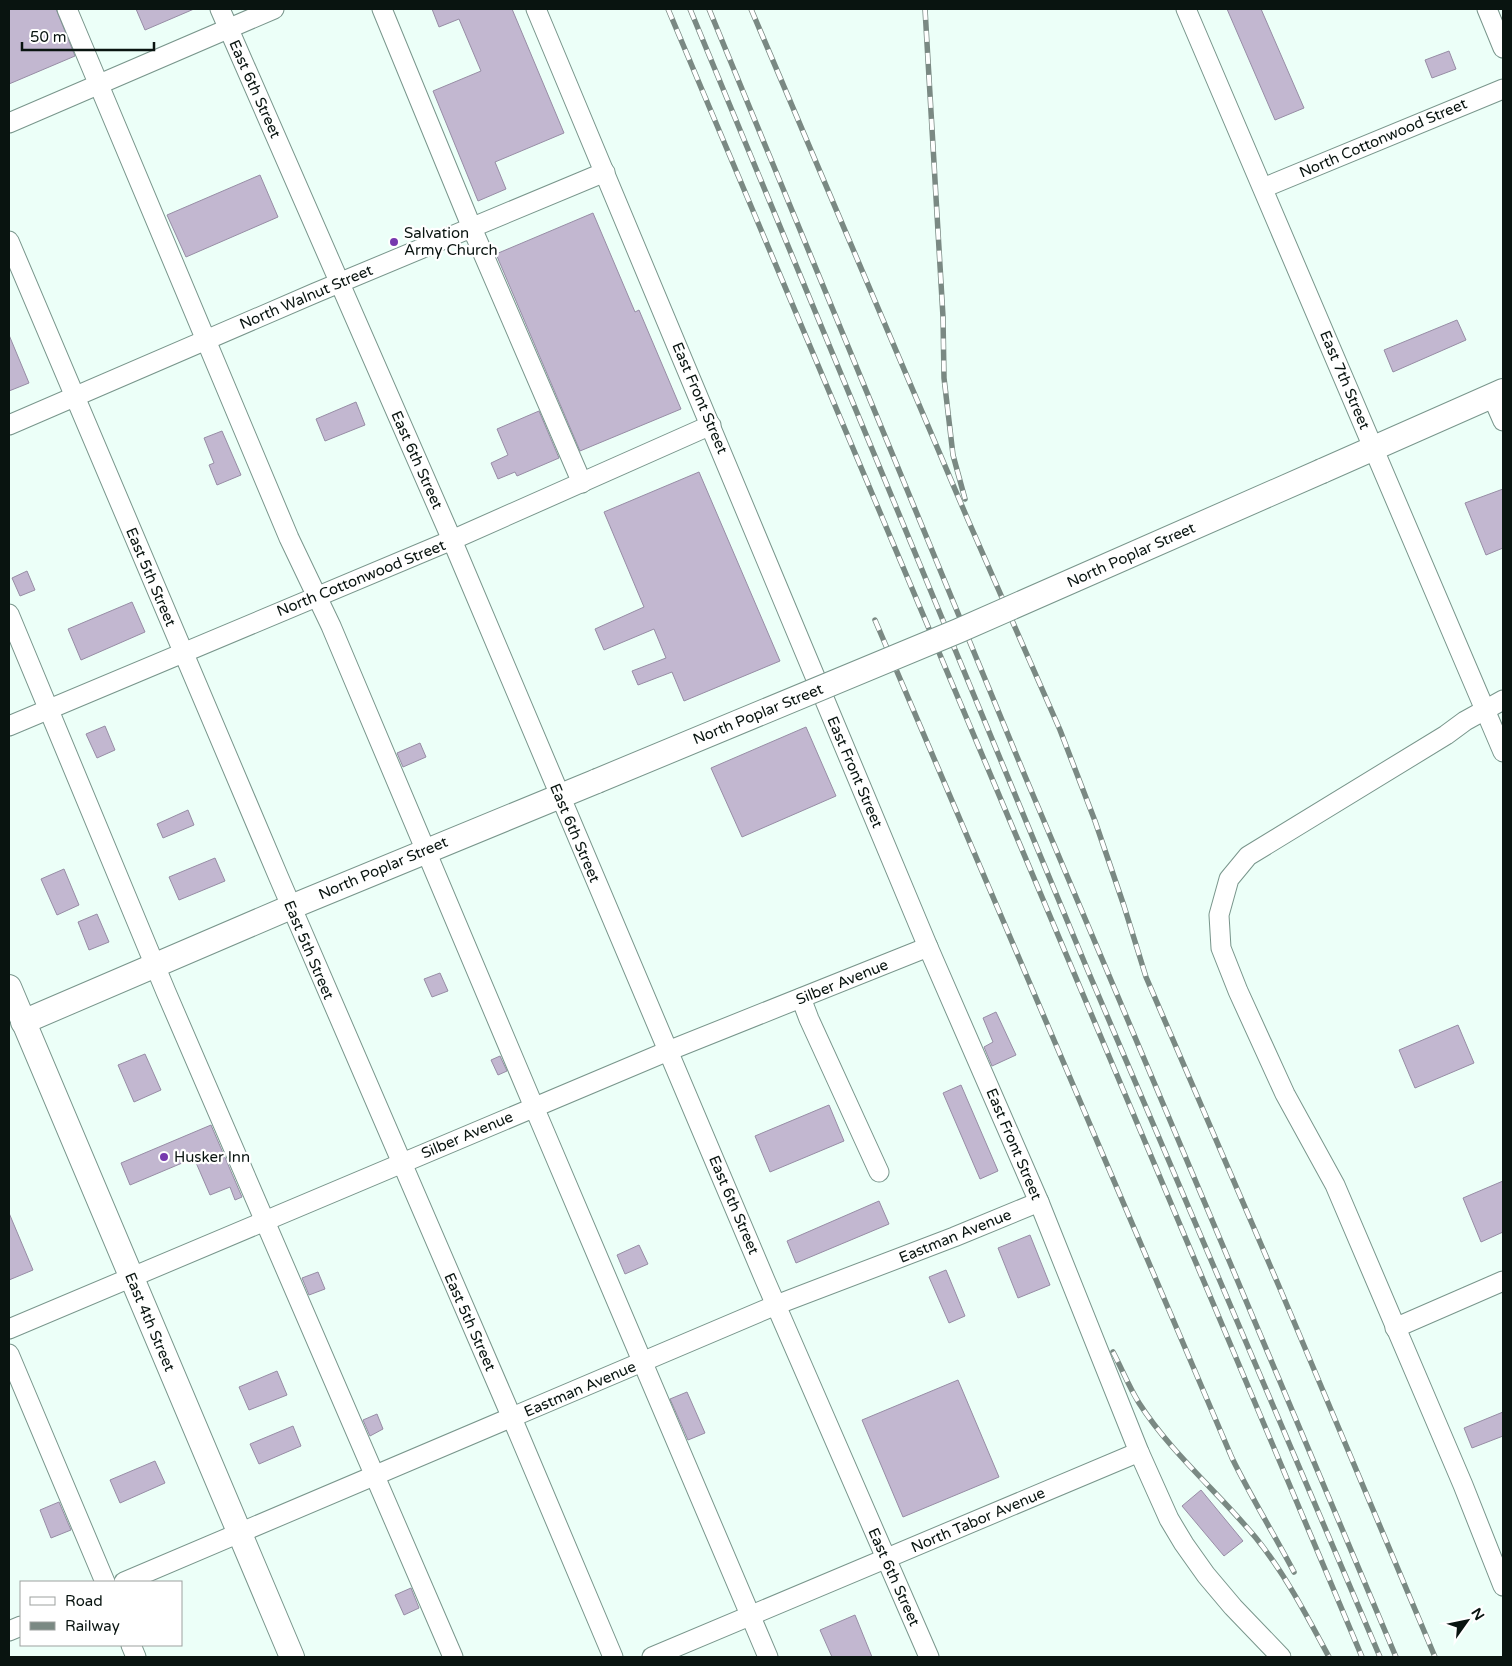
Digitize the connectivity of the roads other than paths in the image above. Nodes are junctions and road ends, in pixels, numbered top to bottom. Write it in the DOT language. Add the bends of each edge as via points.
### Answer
graph roads {
  1 [pos="67,9"];
  2 [pos="220,9"];
  3 [pos="274,9"];
  4 [pos="382,9"];
  5 [pos="536,9"];
  6 [pos="1186,9"];
  7 [pos="1487,9"];
  8 [pos="229,28"];
  9 [pos="1503,48"];
  10 [pos="98,84"];
  11 [pos="1503,89"];
  12 [pos="9,123"];
  13 [pos="605,172"];
  14 [pos="1263,188"];
  15 [pos="472,228"];
  16 [pos="9,241"];
  17 [pos="339,283"];
  18 [pos="205,340"];
  19 [pos="1498,393"];
  20 [pos="75,397"];
  21 [pos="1503,421"];
  22 [pos="9,425"];
  23 [pos="711,425"];
  24 [pos="1374,448"];
  25 [pos="582,483"];
  26 [pos="452,540"];
  27 [pos="317,596"];
  28 [pos="9,614"];
  29 [pos="183,652"];
  30 [pos="1503,700"];
  31 [pos="49,708"];
  32 [pos="1485,710"];
  33 [pos="9,726"];
  34 [pos="1503,752"];
  35 [pos="560,796"];
  36 [pos="425,850"];
  37 [pos="291,907"];
  38 [pos="928,947"];
  39 [pos="154,964"];
  40 [pos="9,987"];
  41 [pos="801,998"];
  42 [pos="16,1025"];
  43 [pos="668,1051"];
  44 [pos="534,1107"];
  45 [pos="401,1163"];
  46 [pos="879,1172"];
  47 [pos="1039,1202"];
  48 [pos="264,1221"];
  49 [pos="131,1278"];
  50 [pos="1503,1281"];
  51 [pos="776,1305"];
  52 [pos="1396,1328"];
  53 [pos="9,1329"];
  54 [pos="9,1354"];
  55 [pos="642,1363"];
  56 [pos="512,1418"];
  57 [pos="1139,1452"];
  58 [pos="375,1476"];
  59 [pos="239,1534"];
  60 [pos="886,1559"];
  61 [pos="105,1581"];
  62 [pos="126,1581"];
  63 [pos="1503,1586"];
  64 [pos="750,1616"];
  65 [pos="292,1657"];
  66 [pos="453,1657"];
  67 [pos="612,1657"];
  68 [pos="652,1657"];
  69 [pos="768,1657"];
  70 [pos="929,1657"];
  71 [pos="1281,1657"];
  1 -- 10 [label="street"];
  2 -- 8 [label="street, East 6th Street"];
  3 -- 8 [label="street"];
  4 -- 15 [label="street"];
  5 -- 13 [label="street, East Front Street"];
  6 -- 14 [label="street, East 7th Street"];
  7 -- 9 [label="street"];
  8 -- 10 [label="street"];
  8 -- 17 [label="street, East 6th Street"];
  10 -- 12 [label="street"];
  10 -- 18 [label="street"];
  11 -- 14 [label="street, North Cottonwood Street"];
  13 -- 15 [label="street, North Walnut Street"];
  13 -- 23 [label="street, East Front Street"];
  14 -- 24 [label="street, East 7th Street"];
  15 -- 17 [label="street, North Walnut Street"];
  15 -- 25 [label="street"];
  16 -- 20 [label="street, East 5th Street"];
  17 -- 18 [label="street, North Walnut Street"];
  17 -- 26 [label="street, East 6th Street"];
  18 -- 20 [label="street, North Walnut Street"];
  18 -- 27 [label="street"];
  19 -- 21 [label="street"];
  19 -- 24 [label="main road, North Poplar Street"];
  20 -- 22 [label="street, North Walnut Street"];
  20 -- 29 [label="street, East 5th Street"];
  23 -- 25 [label="street, North Cottonwood Street"];
  23 -- 38 [label="street, East Front Street"];
  24 -- 32 [label="street, East 7th Street"];
  24 -- 35 [label="main road, North Poplar Street, bridge" via="958,631"];
  25 -- 26 [label="street, North Cottonwood Street"];
  26 -- 27 [label="street, North Cottonwood Street"];
  26 -- 35 [label="street, East 6th Street"];
  27 -- 29 [label="street, North Cottonwood Street"];
  27 -- 36 [label="street"];
  28 -- 31 [label="street"];
  29 -- 31 [label="street, North Cottonwood Street"];
  29 -- 37 [label="street, East 5th Street"];
  30 -- 32 [label="street"];
  31 -- 33 [label="street, North Cottonwood Street"];
  31 -- 39 [label="street"];
  32 -- 34 [label="street, East 7th Street"];
  32 -- 52 [label="street" via="1248,856 1229,879 1219,914 1221,948 1238,991 1284,1094 1334,1185"];
  35 -- 36 [label="main road, North Poplar Street"];
  35 -- 43 [label="street, East 6th Street"];
  36 -- 37 [label="main road, North Poplar Street"];
  36 -- 44 [label="street"];
  37 -- 39 [label="main road, North Poplar Street"];
  37 -- 45 [label="street, East 5th Street"];
  38 -- 41 [label="street, Silber Avenue"];
  38 -- 47 [label="street, East Front Street"];
  39 -- 42 [label="main road, North Poplar Street"];
  39 -- 48 [label="street"];
  40 -- 42 [label="main road, East 4th Street"];
  41 -- 43 [label="street, Silber Avenue"];
  41 -- 46 [label="street"];
  42 -- 49 [label="main road, East 4th Street"];
  43 -- 44 [label="street, Silber Avenue"];
  43 -- 51 [label="street, East 6th Street"];
  44 -- 45 [label="street, Silber Avenue"];
  44 -- 55 [label="street"];
  45 -- 48 [label="street, Silber Avenue"];
  45 -- 56 [label="street, East 5th Street"];
  47 -- 51 [label="street, Eastman Avenue"];
  47 -- 57 [label="street, East Front Street"];
  48 -- 49 [label="street, Silber Avenue"];
  48 -- 58 [label="street"];
  49 -- 53 [label="street, Silber Avenue"];
  49 -- 59 [label="main road, East 4th Street"];
  50 -- 52 [label="street"];
  51 -- 55 [label="street, Eastman Avenue"];
  51 -- 60 [label="street, East 6th Street"];
  52 -- 63 [label="street"];
  54 -- 61 [label="street"];
  55 -- 56 [label="street, Eastman Avenue"];
  55 -- 64 [label="street"];
  56 -- 58 [label="street, Eastman Avenue"];
  56 -- 67 [label="street, East 5th Street"];
  57 -- 60 [label="street, North Tabor Avenue"];
  57 -- 71 [label="street, East Front Street" via="1184,1544 1233,1607"];
  58 -- 59 [label="street, Eastman Avenue"];
  58 -- 66 [label="street"];
  59 -- 62 [label="street, Eastman Avenue"];
  59 -- 65 [label="main road, East 4th Street"];
  60 -- 64 [label="street, North Tabor Avenue"];
  60 -- 70 [label="street, East 6th Street"];
  64 -- 68 [label="street, North Tabor Avenue"];
  64 -- 69 [label="street"];
}
